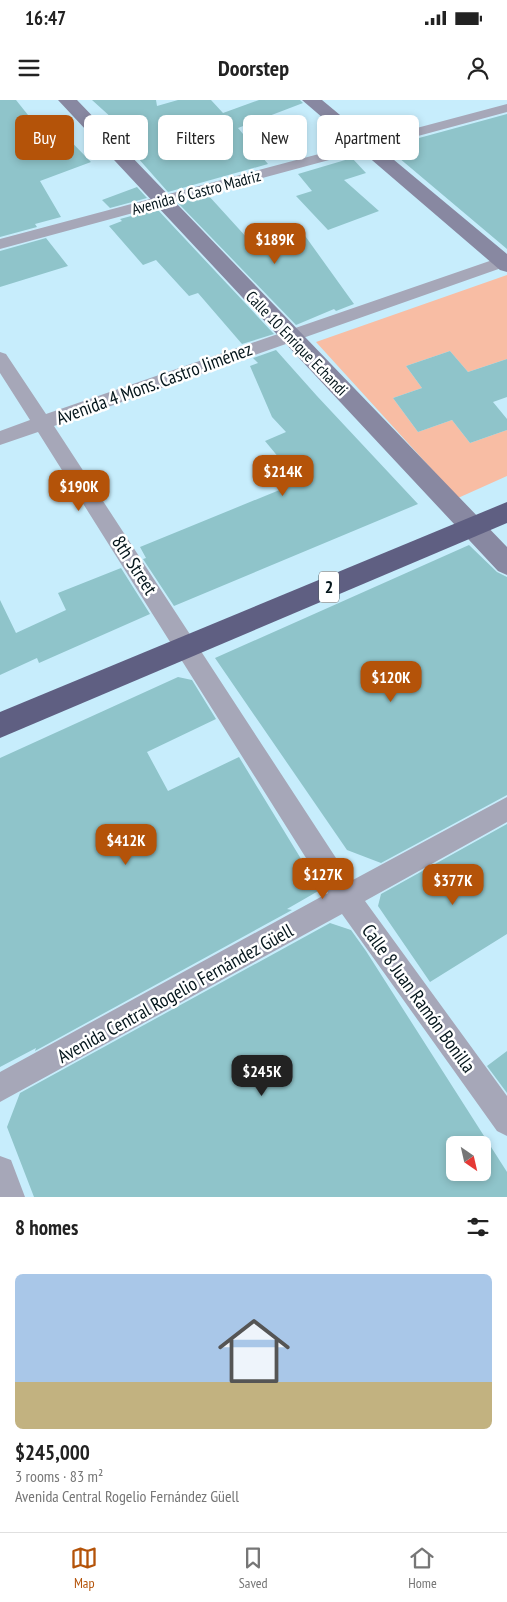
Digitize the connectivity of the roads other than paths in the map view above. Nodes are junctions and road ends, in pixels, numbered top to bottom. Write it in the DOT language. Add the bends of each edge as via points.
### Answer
graph roads {
  1 [pos="67,100"];
  2 [pos="310,100"];
  3 [pos="507,108"];
  4 [pos="328,115"];
  5 [pos="419,132"];
  6 [pos="317,159"];
  7 [pos="383,160"];
  8 [pos="161,201"];
  9 [pos="0,244"];
  10 [pos="506,262"];
  11 [pos="290,335"];
  12 [pos="0,358"];
  13 [pos="42,423"];
  14 [pos="0,438"];
  15 [pos="507,512"];
  16 [pos="472,527"];
  17 [pos="507,564"];
  18 [pos="187,647"];
  19 [pos="0,725"];
  20 [pos="507,809"];
  21 [pos="347,899"];
  22 [pos="0,1088"];
  23 [pos="507,1121"];
  24 [pos="0,1171"];
  25 [pos="10,1197"];
  1 -- 8 [label="street, Calle 10 Enrique Echandi"];
  2 -- 4 [label="street"];
  3 -- 5 [label="street, Avenida 6 Castro Madriz"];
  6 -- 8 [label="street, Avenida 6 Castro Madriz"];
  7 -- 10 [label="street"];
  8 -- 9 [label="street, Avenida 6 Castro Madriz"];
  8 -- 11 [label="street, Calle 10 Enrique Echandi"];
  10 -- 11 [label="street, Avenida 4 Mons. Castro Jiménez"];
  11 -- 13 [label="street, Avenida 4 Mons. Castro Jiménez"];
  11 -- 16 [label="street, Calle 10 Enrique Echandi"];
  12 -- 13 [label="street, 8th Street"];
  13 -- 14 [label="street, Avenida 4 Mons. Castro Jiménez"];
  13 -- 18 [label="street, 8th Street"];
  15 -- 16 [label="highway, 2"];
  16 -- 17 [label="street, Calle 10 Enrique Echandi"];
  16 -- 18 [label="highway, 2"];
  18 -- 19 [label="highway, 2"];
  18 -- 21 [label="street, Calle 8 Juan Ramón Bonilla"];
  20 -- 21 [label="street, Avenida Central Rogelio Fernández Güell"];
  21 -- 22 [label="street, Avenida Central Rogelio Fernández Güell"];
  21 -- 23 [label="street, Calle 8 Juan Ramón Bonilla"];
  24 -- 25 [label="street"];
}
